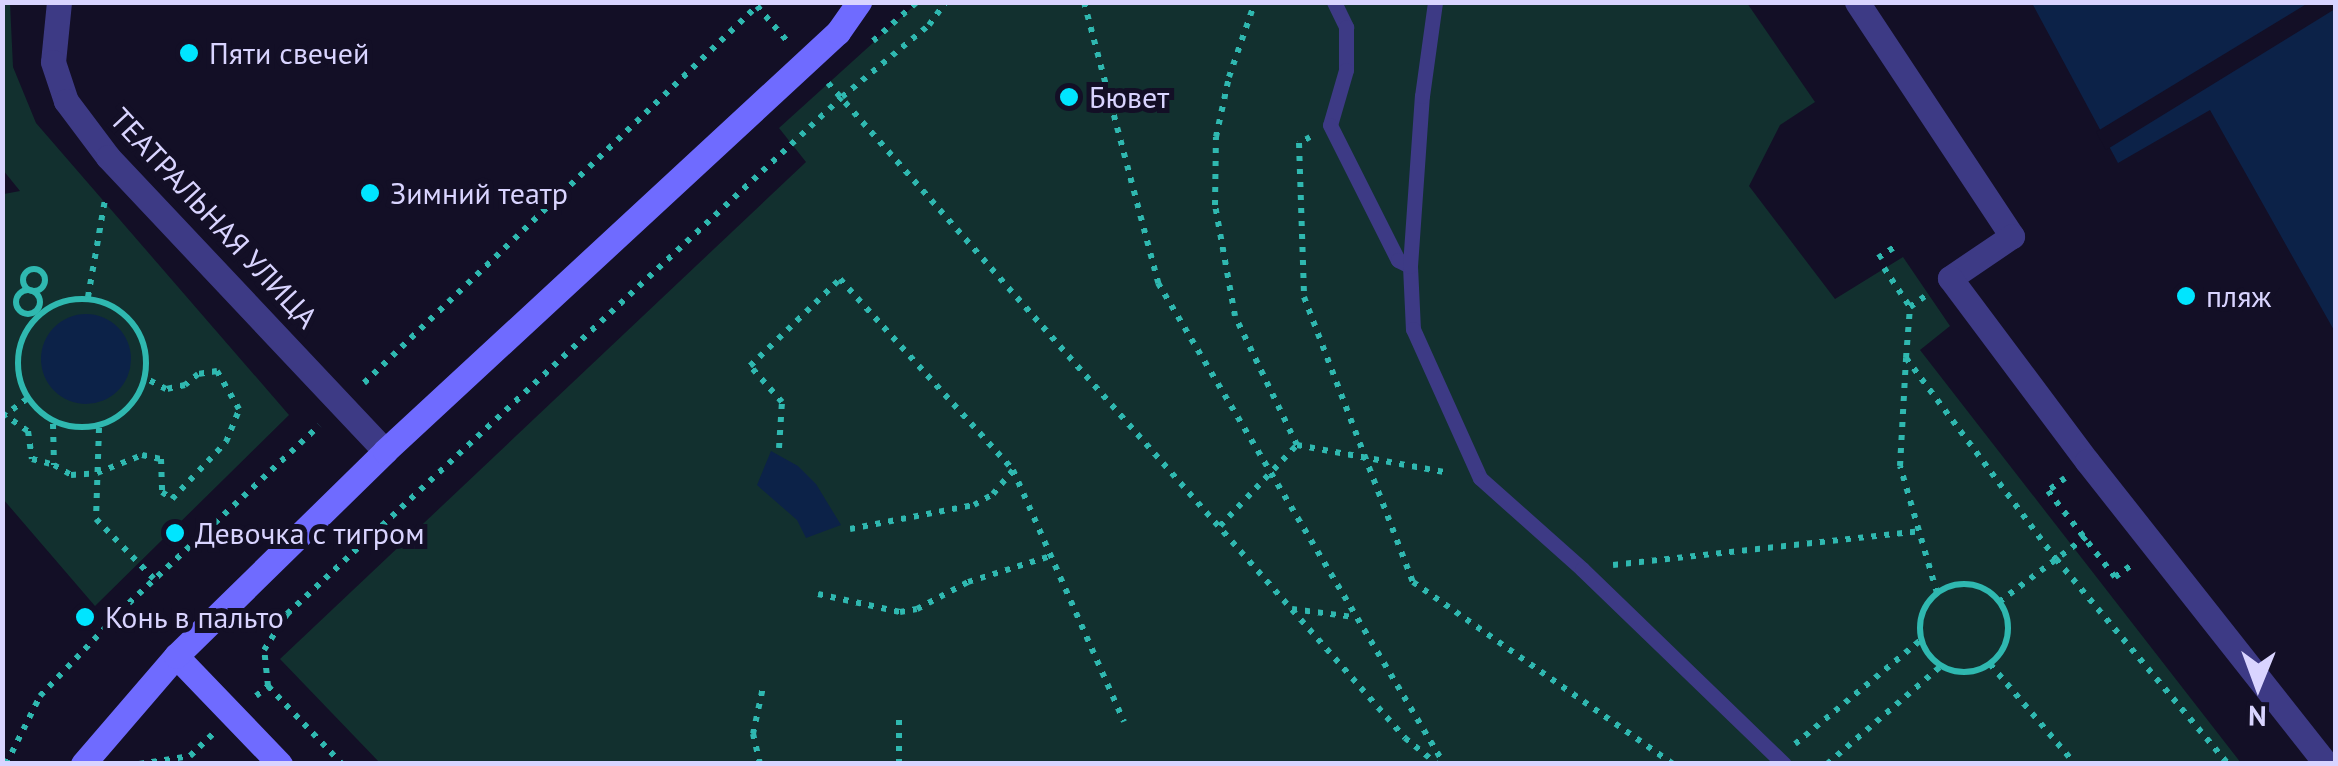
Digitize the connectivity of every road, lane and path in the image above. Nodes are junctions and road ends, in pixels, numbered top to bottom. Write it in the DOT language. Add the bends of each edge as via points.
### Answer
graph roads {
  1 [pos="58,2"];
  2 [pos="859,2"];
  3 [pos="946,2"];
  4 [pos="1084,2"];
  5 [pos="1255,2"];
  6 [pos="1334,2"];
  7 [pos="1435,2"];
  8 [pos="1857,2"];
  9 [pos="806,62"];
  10 [pos="828,82"];
  11 [pos="842,97"];
  12 [pos="1330,126"];
  13 [pos="109,182"];
  14 [pos="1897,245"];
  15 [pos="1878,258"];
  16 [pos="1410,266"];
  17 [pos="1884,268"];
  18 [pos="1950,278"];
  19 [pos="88,297"];
  20 [pos="1910,307"];
  21 [pos="39,311"];
  22 [pos="1906,358"];
  23 [pos="143,377"];
  24 [pos="28,398"];
  25 [pos="343,403"];
  26 [pos="3,415"];
  27 [pos="53,424"];
  28 [pos="98,428"];
  29 [pos="1297,444"];
  30 [pos="779,448"];
  31 [pos="386,452"];
  32 [pos="1363,460"];
  33 [pos="2086,462"];
  34 [pos="54,465"];
  35 [pos="1013,470"];
  36 [pos="1268,472"];
  37 [pos="97,473"];
  38 [pos="1480,478"];
  39 [pos="1220,526"];
  40 [pos="850,529"];
  41 [pos="1919,531"];
  42 [pos="2086,537"];
  43 [pos="2154,548"];
  44 [pos="1052,556"];
  45 [pos="2056,559"];
  46 [pos="1582,569"];
  47 [pos="154,579"];
  48 [pos="1937,593"];
  49 [pos="818,594"];
  50 [pos="1999,602"];
  51 [pos="1292,609"];
  52 [pos="1356,618"];
  53 [pos="1922,639"];
  54 [pos="176,656"];
  55 [pos="1990,664"];
  56 [pos="1942,666"];
  57 [pos="268,686"];
  58 [pos="763,687"];
  59 [pos="233,716"];
  60 [pos="899,717"];
  61 [pos="1124,722"];
  62 [pos="1781,761"];
  63 [pos="6,764"];
  64 [pos="83,764"];
  65 [pos="139,764"];
  66 [pos="280,764"];
  67 [pos="342,764"];
  68 [pos="760,764"];
  69 [pos="899,764"];
  70 [pos="1440,764"];
  71 [pos="1672,764"];
  72 [pos="1826,764"];
  73 [pos="2075,764"];
  74 [pos="2228,764"];
  75 [pos="2326,764"];
  1 -- 25 [label="street, ТЕАТРАЛЬНАЯ УЛИЦА" via="53,62 66,102 108,157"];
  2 -- 9 [label="main road"];
  3 -- 11 [label="path"];
  4 -- 36 [label="path" via="1158,283"];
  5 -- 29 [label="path" via="1228,77 1216,137 1215,205 1234,316"];
  6 -- 12 [label="lane" via="1346,27 1346,70"];
  7 -- 16 [label="lane"];
  8 -- 18 [label="street" via="2012,236"];
  9 -- 10 [label="path"];
  9 -- 25 [label="path" via="757,6"];
  9 -- 31 [label="main road"];
  11 -- 39 [label="path"];
  11 -- 57 [label="path" via="287,614 264,650"];
  12 -- 16 [label="lane" via="1398,260"];
  12 -- 32 [label="path" via="1299,142 1304,297"];
  13 -- 19 [label="path"];
  14 -- 15 [label="path"];
  16 -- 38 [label="lane" via="1413,328"];
  17 -- 20 [label="path"];
  18 -- 20 [label="path"];
  18 -- 33 [label="street"];
  19 -- 21 [label="path"];
  19 -- 23 [label="path" via="130,316 149,358"];
  20 -- 22 [label="path"];
  21 -- 21 [label="path" via="17,307 18,295 31,290"];
  21 -- 24 [label="path" via="18,346 21,391"];
  22 -- 41 [label="path" via="1900,466"];
  22 -- 45 [label="path"];
  23 -- 28 [label="path" via="136,402"];
  23 -- 37 [label="path" via="166,389 217,371 239,409 226,442 172,499 162,492 161,459 142,455"];
  24 -- 26 [label="path"];
  24 -- 27 [label="path"];
  25 -- 31 [label="street, ТЕАТРАЛЬНАЯ УЛИЦА"];
  25 -- 47 [label="path"];
  26 -- 34 [label="path" via="28,430 32,458"];
  27 -- 28 [label="path"];
  27 -- 34 [label="path"];
  28 -- 37 [label="path"];
  29 -- 32 [label="path"];
  29 -- 36 [label="path"];
  30 -- 35 [label="path" via="782,402 750,366 840,279"];
  31 -- 54 [label="main road"];
  32 -- 38 [label="path"];
  32 -- 71 [label="path" via="1414,582"];
  33 -- 42 [label="path" via="2048,491"];
  33 -- 43 [label="street"];
  34 -- 37 [label="path" via="71,475"];
  35 -- 40 [label="path" via="974,506"];
  35 -- 44 [label="path"];
  36 -- 39 [label="path"];
  36 -- 52 [label="path"];
  37 -- 47 [label="path" via="96,519"];
  38 -- 46 [label="lane"];
  39 -- 51 [label="path"];
  41 -- 46 [label="path"];
  41 -- 48 [label="path"];
  42 -- 43 [label="path" via="2116,577"];
  42 -- 45 [label="path"];
  43 -- 75 [label="street"];
  44 -- 49 [label="path" via="900,612"];
  44 -- 61 [label="path"];
  45 -- 50 [label="path"];
  45 -- 74 [label="path"];
  46 -- 62 [label="lane"];
  47 -- 63 [label="path" via="40,696"];
  48 -- 50 [label="path" via="1970,584"];
  48 -- 53 [label="path" via="1924,606"];
  50 -- 55 [label="path" via="2008,634"];
  51 -- 52 [label="path"];
  51 -- 70 [label="path" via="1405,738"];
  52 -- 70 [label="path"];
  53 -- 56 [label="path"];
  53 -- 62 [label="path"];
  54 -- 59 [label="main road"];
  54 -- 64 [label="main road"];
  55 -- 56 [label="path" via="1958,672"];
  55 -- 73 [label="path"];
  56 -- 72 [label="path"];
  57 -- 59 [label="path"];
  57 -- 67 [label="path"];
  58 -- 68 [label="path" via="753,734"];
  59 -- 65 [label="path" via="190,756"];
  59 -- 66 [label="main road"];
  60 -- 69 [label="path"];
}
